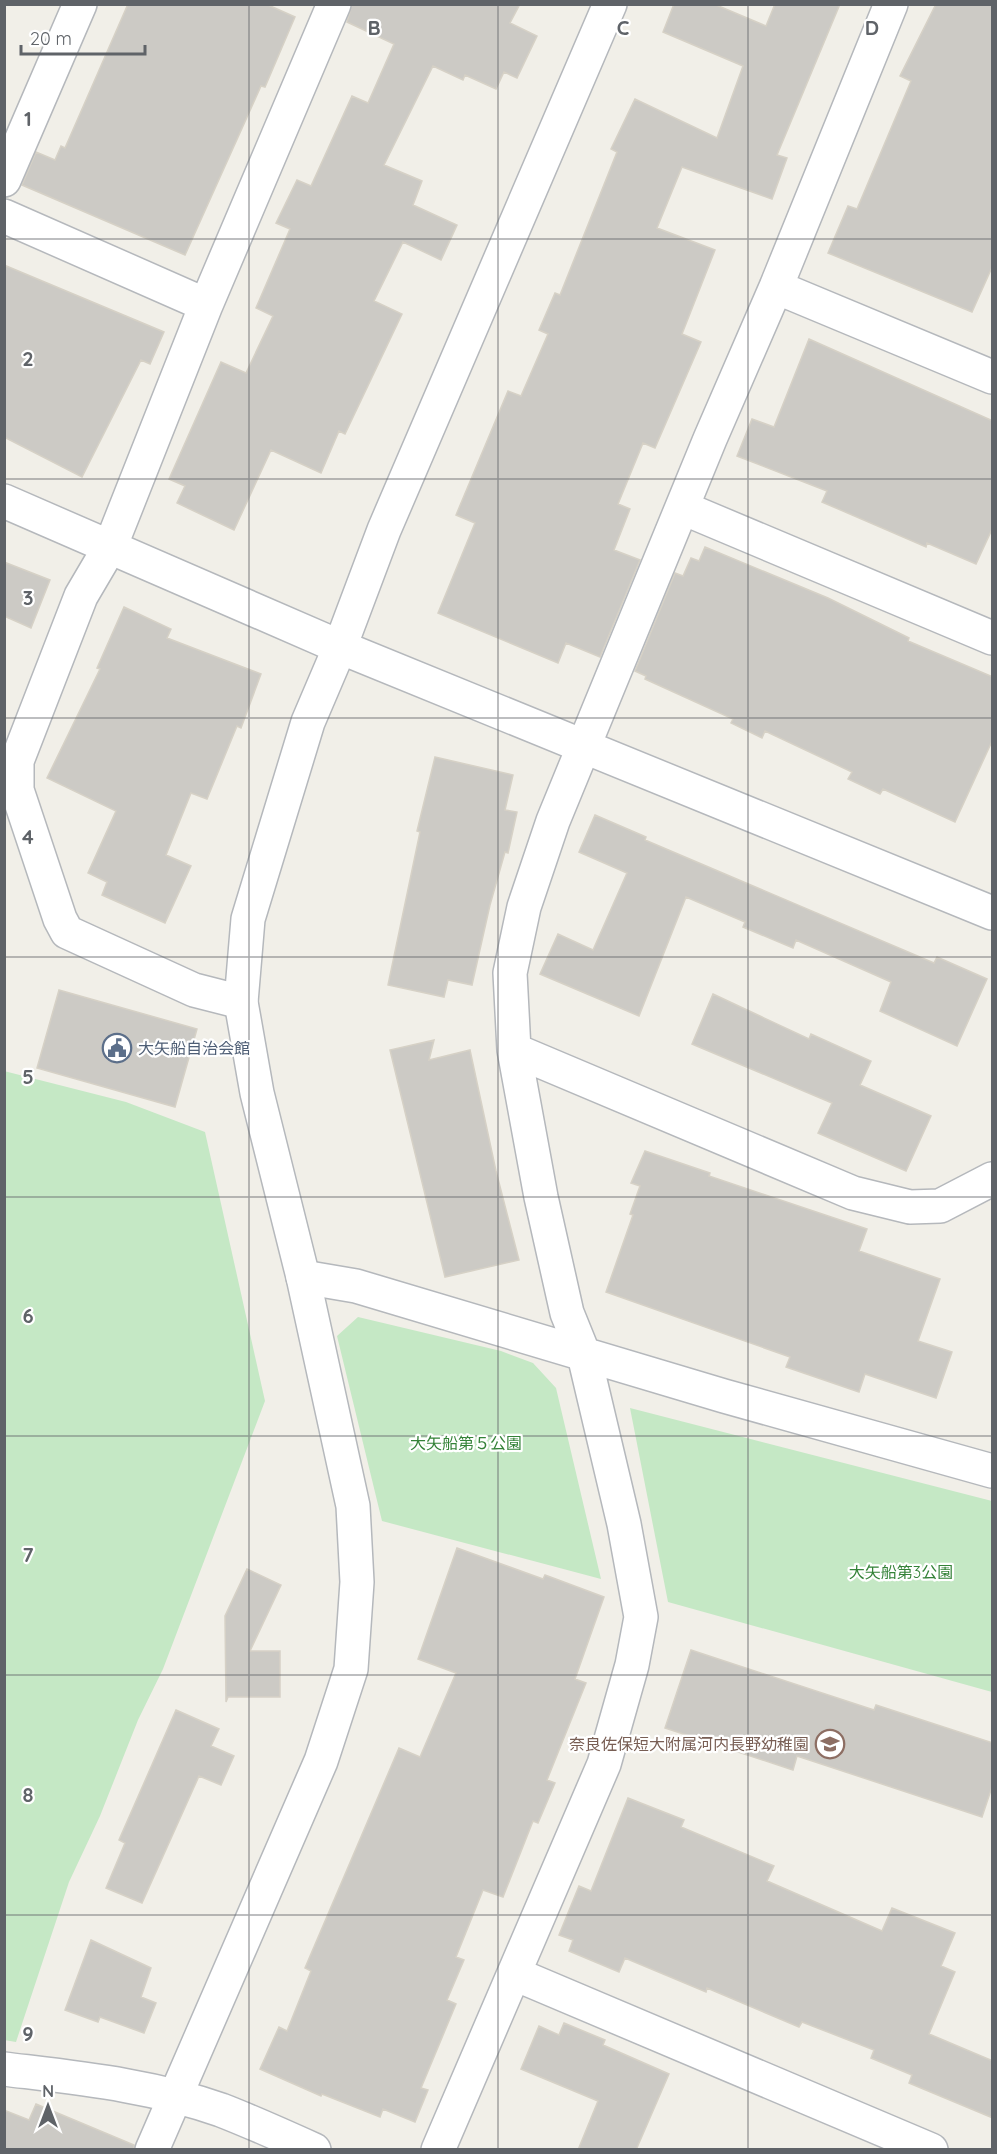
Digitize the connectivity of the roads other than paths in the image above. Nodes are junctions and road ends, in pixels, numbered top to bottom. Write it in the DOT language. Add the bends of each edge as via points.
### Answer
graph roads {
  1 [pos="80,4"];
  2 [pos="334,4"];
  3 [pos="609,4"];
  4 [pos="891,4"];
  5 [pos="4,180"];
  6 [pos="4,216"];
  7 [pos="776,287"];
  8 [pos="206,305"];
  9 [pos="993,377"];
  10 [pos="4,501"];
  11 [pos="683,508"];
  12 [pos="111,545"];
  13 [pos="993,638"];
  14 [pos="340,647"];
  15 [pos="585,747"];
  16 [pos="993,914"];
  17 [pos="241,1002"];
  18 [pos="514,1050"];
  19 [pos="993,1179"];
  20 [pos="303,1277"];
  21 [pos="584,1355"];
  22 [pos="993,1471"];
  23 [pos="515,1974"];
  24 [pos="4,2069"];
  25 [pos="174,2096"];
  26 [pos="152,2150"];
  27 [pos="314,2150"];
  28 [pos="438,2150"];
  29 [pos="931,2150"];
  1 -- 5 [label="street"];
  2 -- 8 [label="street"];
  3 -- 14 [label="street" via="384,530"];
  4 -- 7 [label="street"];
  6 -- 8 [label="street"];
  7 -- 9 [label="street"];
  7 -- 11 [label="street"];
  8 -- 12 [label="street"];
  10 -- 12 [label="street"];
  11 -- 13 [label="street"];
  11 -- 15 [label="street"];
  12 -- 14 [label="street"];
  12 -- 17 [label="street" via="81,596 17,761 17,790 67,933 194,990"];
  14 -- 15 [label="street"];
  14 -- 17 [label="street" via="308,722 251,908"];
  15 -- 16 [label="street"];
  15 -- 18 [label="street" via="553,821 524,907 510,973"];
  17 -- 20 [label="street" via="257,1093"];
  18 -- 19 [label="street" via="853,1193 910,1207 940,1206"];
  18 -- 21 [label="street" via="564,1302"];
  20 -- 21 [label="street" via="356,1286"];
  20 -- 25 [label="street" via="353,1506 357,1582 351,1669 321,1761"];
  21 -- 22 [label="street"];
  21 -- 23 [label="street" via="624,1524 641,1617 604,1764"];
  23 -- 28 [label="street"];
  23 -- 29 [label="street"];
  24 -- 25 [label="street" via="109,2082"];
  25 -- 26 [label="street"];
  25 -- 27 [label="street" via="221,2110"];
}
